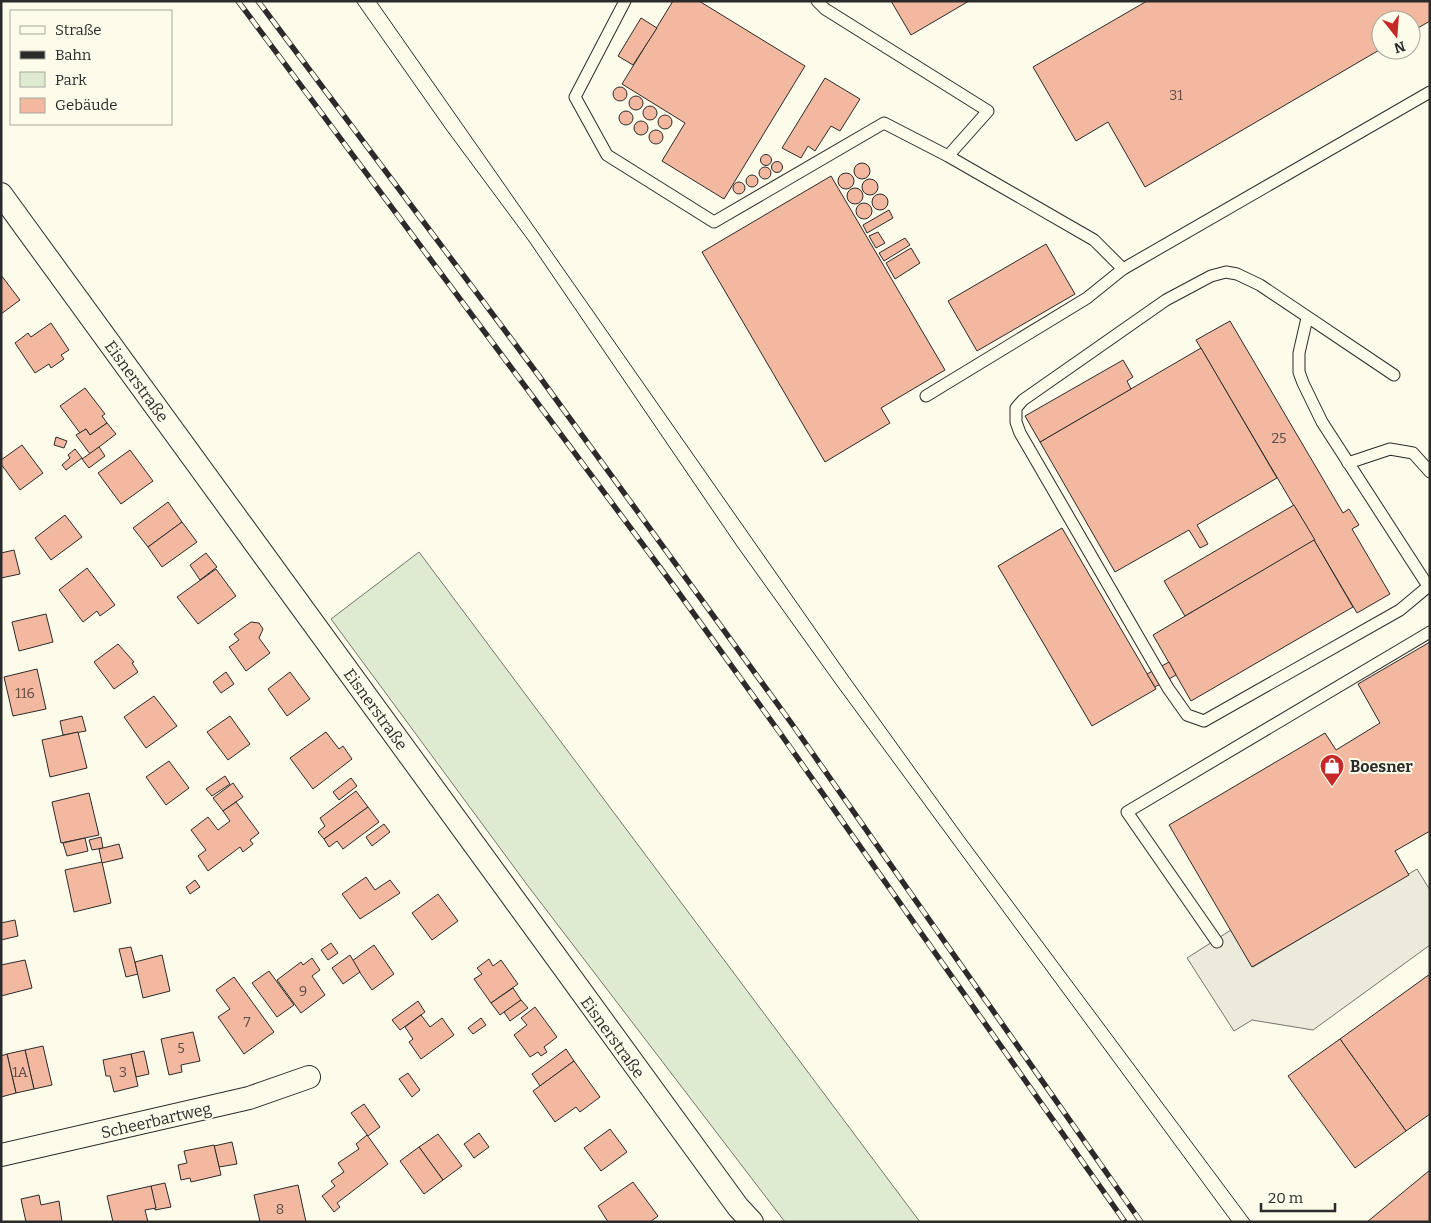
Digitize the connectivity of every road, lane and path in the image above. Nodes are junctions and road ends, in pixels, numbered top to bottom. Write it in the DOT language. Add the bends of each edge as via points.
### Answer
graph roads {
  1 [pos="625,1"];
  2 [pos="817,1"];
  3 [pos="1430,92"];
  4 [pos="948,156"];
  5 [pos="1,194"];
  6 [pos="1123,269"];
  7 [pos="1307,318"];
  8 [pos="1394,375"];
  9 [pos="926,396"];
  10 [pos="1348,462"];
  11 [pos="1430,472"];
  12 [pos="1429,585"];
  13 [pos="1430,632"];
  14 [pos="1217,942"];
  15 [pos="309,1077"];
  16 [pos="1,1155"];
  17 [pos="752,1222"];
  1 -- 4 [label="lane" via="575,97 607,155 714,222 884,123"];
  2 -- 4 [label="lane" via="824,9 988,111"];
  3 -- 6 [label="lane"];
  4 -- 6 [label="lane" via="1094,240"];
  5 -- 17 [label="street, Eisnerstraße" via="548,948"];
  6 -- 9 [label="lane" via="1087,298"];
  7 -- 8 [label="lane"];
  7 -- 10 [label="lane" via="1298,372 1322,422"];
  7 -- 12 [label="lane" via="1260,285 1237,274 1226,272 1211,276 1166,300 1023,400 1016,408 1020,433 1187,715 1204,721 1400,610"];
  10 -- 11 [label="lane" via="1390,449 1413,453"];
  10 -- 12 [label="lane"];
  13 -- 14 [label="lane" via="1127,812"];
  15 -- 16 [label="street, Scheerbartweg" via="249,1098"];
}
